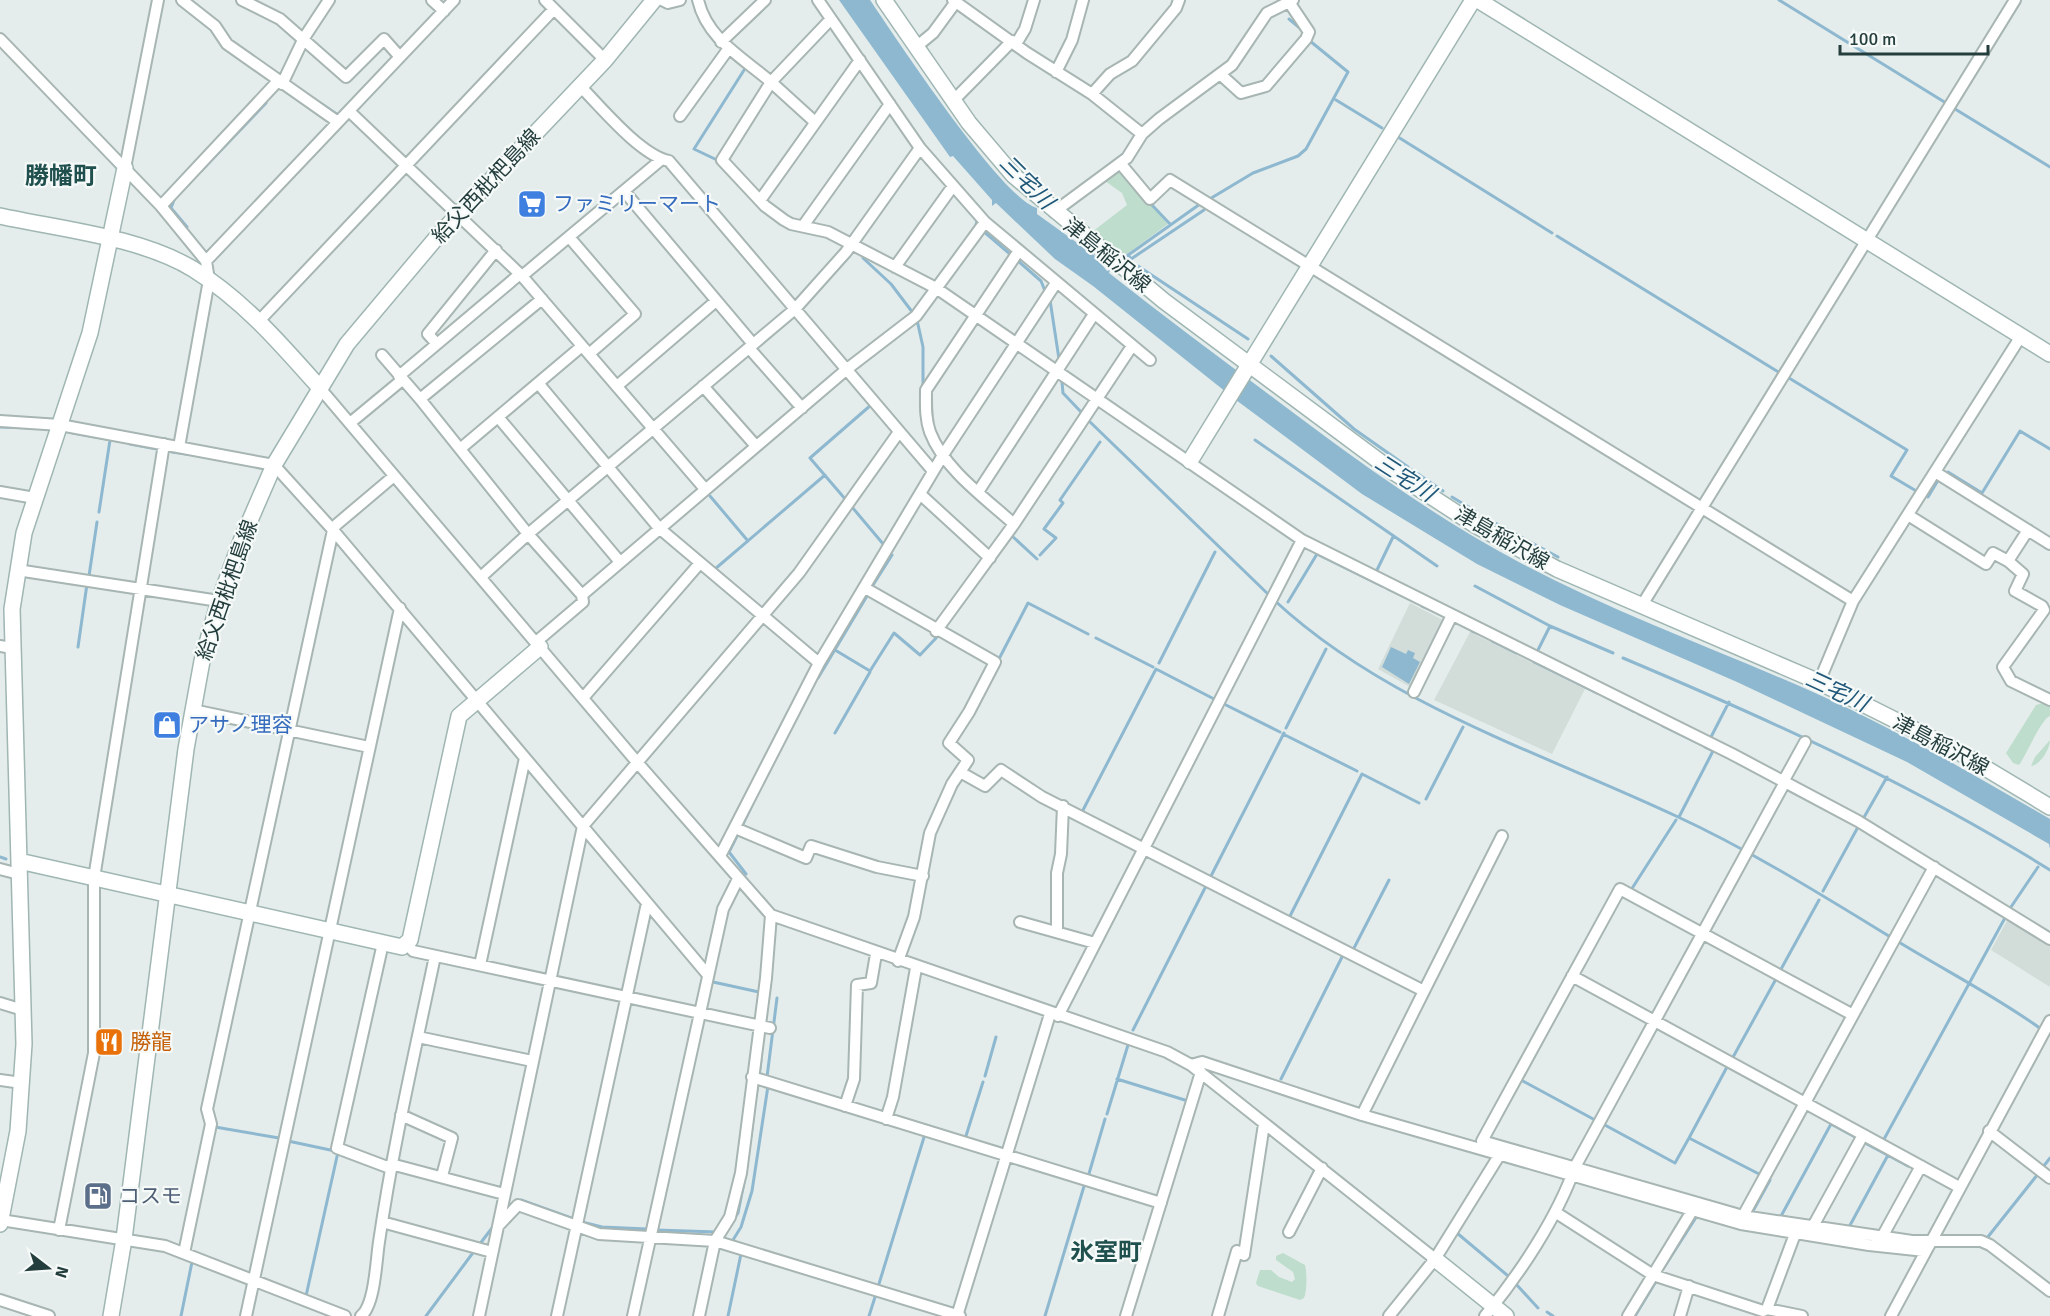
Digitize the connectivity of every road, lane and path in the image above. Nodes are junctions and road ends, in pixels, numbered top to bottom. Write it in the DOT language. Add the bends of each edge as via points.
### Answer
graph roads {
  1 [pos="158,0"];
  2 [pos="182,0"];
  3 [pos="242,0"];
  4 [pos="329,0"];
  5 [pos="432,0"];
  6 [pos="454,0"];
  7 [pos="545,0"];
  8 [pos="680,0"];
  9 [pos="698,0"];
  10 [pos="765,0"];
  11 [pos="818,0"];
  12 [pos="884,0"];
  13 [pos="1034,0"];
  14 [pos="1083,0"];
  15 [pos="1179,0"];
  16 [pos="1475,0"];
  17 [pos="2015,0"];
  18 [pos="654,1"];
  19 [pos="1291,1"];
  20 [pos="954,2"];
  21 [pos="554,9"];
  22 [pos="444,11"];
  23 [pos="831,19"];
  24 [pos="304,38"];
  25 [pos="0,39"];
  26 [pos="1014,43"];
  27 [pos="725,45"];
  28 [pos="916,47"];
  29 [pos="400,57"];
  30 [pos="605,60"];
  31 [pos="860,60"];
  32 [pos="1056,72"];
  33 [pos="1220,74"];
  34 [pos="280,82"];
  35 [pos="771,82"];
  36 [pos="580,86"];
  37 [pos="1092,94"];
  38 [pos="953,101"];
  39 [pos="890,104"];
  40 [pos="349,111"];
  41 [pos="680,116"];
  42 [pos="338,122"];
  43 [pos="815,122"];
  44 [pos="1142,134"];
  45 [pos="920,148"];
  46 [pos="662,159"];
  47 [pos="1120,163"];
  48 [pos="406,165"];
  49 [pos="125,168"];
  50 [pos="953,186"];
  51 [pos="624,191"];
  52 [pos="761,199"];
  53 [pos="161,206"];
  54 [pos="1054,212"];
  55 [pos="459,214"];
  56 [pos="0,216"];
  57 [pos="984,222"];
  58 [pos="803,226"];
  59 [pos="569,237"];
  60 [pos="110,239"];
  61 [pos="1867,240"];
  62 [pos="851,245"];
  63 [pos="496,250"];
  64 [pos="1018,252"];
  65 [pos="207,261"];
  66 [pos="1310,266"];
  67 [pos="896,267"];
  68 [pos="521,275"];
  69 [pos="209,280"];
  70 [pos="1056,283"];
  71 [pos="936,288"];
  72 [pos="542,299"];
  73 [pos="716,301"];
  74 [pos="795,309"];
  75 [pos="1094,314"];
  76 [pos="975,315"];
  77 [pos="259,321"];
  78 [pos="2021,336"];
  79 [pos="1016,343"];
  80 [pos="437,344"];
  81 [pos="751,346"];
  82 [pos="1132,346"];
  83 [pos="585,350"];
  84 [pos="2050,354"];
  85 [pos="382,355"];
  86 [pos="1150,360"];
  87 [pos="1248,367"];
  88 [pos="847,369"];
  89 [pos="1056,371"];
  90 [pos="401,378"];
  91 [pos="538,383"];
  92 [pos="617,386"];
  93 [pos="703,386"];
  94 [pos="319,387"];
  95 [pos="420,399"];
  96 [pos="1096,400"];
  97 [pos="802,408"];
  98 [pos="498,417"];
  99 [pos="0,422"];
  100 [pos="350,423"];
  101 [pos="60,425"];
  102 [pos="652,428"];
  103 [pos="899,432"];
  104 [pos="164,444"];
  105 [pos="179,447"];
  106 [pos="756,447"];
  107 [pos="460,449"];
  108 [pos="943,455"];
  109 [pos="1190,461"];
  110 [pos="274,465"];
  111 [pos="609,465"];
  112 [pos="933,471"];
  113 [pos="1935,472"];
  114 [pos="394,476"];
  115 [pos="705,489"];
  116 [pos="0,492"];
  117 [pos="978,492"];
  118 [pos="920,494"];
  119 [pos="35,498"];
  120 [pos="568,499"];
  121 [pos="1702,507"];
  122 [pos="1908,514"];
  123 [pos="1014,524"];
  124 [pos="659,528"];
  125 [pos="333,530"];
  126 [pos="2028,530"];
  127 [pos="528,534"];
  128 [pos="1302,540"];
  129 [pos="2050,544"];
  130 [pos="990,558"];
  131 [pos="2008,561"];
  132 [pos="620,562"];
  133 [pos="699,563"];
  134 [pos="17,570"];
  135 [pos="481,577"];
  136 [pos="141,587"];
  137 [pos="865,588"];
  138 [pos="582,595"];
  139 [pos="219,601"];
  140 [pos="1853,601"];
  141 [pos="1642,604"];
  142 [pos="400,608"];
  143 [pos="762,615"];
  144 [pos="1452,615"];
  145 [pos="936,631"];
  146 [pos="538,644"];
  147 [pos="6,647"];
  148 [pos="819,663"];
  149 [pos="1819,682"];
  150 [pos="1414,692"];
  151 [pos="584,698"];
  152 [pos="476,699"];
  153 [pos="2050,700"];
  154 [pos="193,710"];
  155 [pos="289,730"];
  156 [pos="1805,742"];
  157 [pos="369,747"];
  158 [pos="525,758"];
  159 [pos="636,761"];
  160 [pos="960,772"];
  161 [pos="1784,782"];
  162 [pos="1063,806"];
  163 [pos="2050,807"];
  164 [pos="583,826"];
  165 [pos="735,828"];
  166 [pos="1502,836"];
  167 [pos="1144,848"];
  168 [pos="720,856"];
  169 [pos="19,867"];
  170 [pos="1934,867"];
  171 [pos="0,869"];
  172 [pos="922,876"];
  173 [pos="94,878"];
  174 [pos="738,879"];
  175 [pos="168,894"];
  176 [pos="647,903"];
  177 [pos="250,912"];
  178 [pos="771,915"];
  179 [pos="1020,922"];
  180 [pos="329,930"];
  181 [pos="1057,932"];
  182 [pos="1701,934"];
  183 [pos="2050,939"];
  184 [pos="383,943"];
  185 [pos="1095,943"];
  186 [pos="407,944"];
  187 [pos="876,954"];
  188 [pos="435,956"];
  189 [pos="898,961"];
  190 [pos="480,965"];
  191 [pos="916,968"];
  192 [pos="708,975"];
  193 [pos="1572,976"];
  194 [pos="549,981"];
  195 [pos="1425,991"];
  196 [pos="626,997"];
  197 [pos="0,1003"];
  198 [pos="23,1010"];
  199 [pos="699,1012"];
  200 [pos="1853,1014"];
  201 [pos="1054,1015"];
  202 [pos="1654,1022"];
  203 [pos="765,1027"];
  204 [pos="2046,1028"];
  205 [pos="418,1037"];
  206 [pos="532,1061"];
  207 [pos="1191,1065"];
  208 [pos="1201,1072"];
  209 [pos="752,1077"];
  210 [pos="0,1080"];
  211 [pos="22,1083"];
  212 [pos="1804,1103"];
  213 [pos="845,1106"];
  214 [pos="1363,1113"];
  215 [pos="401,1116"];
  216 [pos="886,1119"];
  217 [pos="1264,1124"];
  218 [pos="1989,1131"];
  219 [pos="1863,1135"];
  220 [pos="1501,1152"];
  221 [pos="1006,1155"];
  222 [pos="390,1166"];
  223 [pos="1920,1166"];
  224 [pos="1322,1168"];
  225 [pos="1573,1172"];
  226 [pos="442,1176"];
  227 [pos="2050,1178"];
  228 [pos="1959,1187"];
  229 [pos="504,1194"];
  230 [pos="1161,1203"];
  231 [pos="1695,1207"];
  232 [pos="1555,1212"];
  233 [pos="1743,1216"];
  234 [pos="1,1222"];
  235 [pos="382,1222"];
  236 [pos="576,1227"];
  237 [pos="497,1228"];
  238 [pos="59,1230"];
  239 [pos="1803,1231"];
  240 [pos="1290,1232"];
  241 [pos="650,1237"];
  242 [pos="1882,1237"];
  243 [pos="124,1239"];
  244 [pos="1930,1240"];
  245 [pos="715,1241"];
  246 [pos="1925,1251"];
  247 [pos="492,1252"];
  248 [pos="184,1253"];
  249 [pos="1436,1259"];
  250 [pos="1653,1275"];
  251 [pos="254,1280"];
  252 [pos="1689,1286"];
  253 [pos="2050,1291"];
  254 [pos="0,1300"];
  255 [pos="1490,1311"];
  256 [pos="1764,1312"];
  257 [pos="50,1316"];
  258 [pos="111,1316"];
  259 [pos="246,1316"];
  260 [pos="345,1316"];
  261 [pos="361,1316"];
  262 [pos="478,1316"];
  263 [pos="557,1316"];
  264 [pos="633,1316"];
  265 [pos="699,1316"];
  266 [pos="958,1316"];
  267 [pos="1126,1316"];
  268 [pos="1218,1316"];
  269 [pos="1389,1316"];
  270 [pos="1506,1316"];
  271 [pos="1628,1316"];
  272 [pos="1680,1316"];
  273 [pos="1802,1316"];
  274 [pos="1891,1316"];
  1 -- 49 [label="street"];
  2 -- 34 [label="street" via="215,26 227,44"];
  3 -- 24 [label="street" via="280,19"];
  4 -- 24 [label="street"];
  5 -- 22 [label="street"];
  6 -- 22 [label="street"];
  7 -- 21 [label="street"];
  8 -- 18 [label="street"];
  9 -- 27 [label="street" via="702,17"];
  10 -- 27 [label="street"];
  11 -- 23 [label="street"];
  12 -- 28 [label="street, 津島稲沢線"];
  13 -- 26 [label="street" via="1025,29"];
  14 -- 32 [label="street" via="1072,40"];
  15 -- 37 [label="street" via="1132,61 1110,74"];
  16 -- 61 [label="street"];
  16 -- 66 [label="street"];
  17 -- 61 [label="street"];
  18 -- 30 [label="street, 給父西枇杷島線"];
  19 -- 33 [label="street" via="1267,13 1241,53"];
  19 -- 33 [label="street" via="1309,32 1266,86 1241,93"];
  20 -- 26 [label="street"];
  20 -- 28 [label="street" via="933,33"];
  21 -- 30 [label="street"];
  21 -- 48 [label="street"];
  22 -- 29 [label="street"];
  23 -- 31 [label="street"];
  23 -- 35 [label="street"];
  24 -- 29 [label="street" via="346,76 384,39"];
  24 -- 34 [label="street"];
  25 -- 49 [label="street"];
  26 -- 32 [label="street"];
  26 -- 38 [label="street"];
  27 -- 35 [label="street"];
  27 -- 41 [label="street"];
  28 -- 38 [label="street, 津島稲沢線"];
  29 -- 40 [label="street"];
  30 -- 36 [label="street, 給父西枇杷島線"];
  31 -- 39 [label="street"];
  31 -- 43 [label="street"];
  32 -- 37 [label="street"];
  33 -- 44 [label="street"];
  34 -- 42 [label="street"];
  34 -- 53 [label="street"];
  35 -- 43 [label="street"];
  35 -- 52 [label="street" via="722,160"];
  36 -- 46 [label="street" via="636,141"];
  36 -- 55 [label="street, 給父西枇杷島線"];
  37 -- 44 [label="street"];
  38 -- 54 [label="street, 津島稲沢線" via="992,152"];
  39 -- 45 [label="street"];
  39 -- 58 [label="street"];
  40 -- 42 [label="street"];
  40 -- 48 [label="street"];
  42 -- 65 [label="street"];
  43 -- 52 [label="street"];
  44 -- 47 [label="street"];
  45 -- 50 [label="street"];
  45 -- 62 [label="street"];
  46 -- 51 [label="street"];
  46 -- 74 [label="street" via="669,161"];
  47 -- 54 [label="street"];
  47 -- 66 [label="street" via="1150,199 1170,180"];
  48 -- 55 [label="street"];
  48 -- 77 [label="street"];
  49 -- 53 [label="street"];
  49 -- 60 [label="street"];
  50 -- 57 [label="street"];
  50 -- 67 [label="street"];
  51 -- 59 [label="street"];
  51 -- 73 [label="street"];
  52 -- 58 [label="street" via="784,220"];
  53 -- 65 [label="street"];
  54 -- 87 [label="street, 津島稲沢線"];
  55 -- 63 [label="street"];
  55 -- 94 [label="street, 給父西枇杷島線" via="385,296"];
  56 -- 60 [label="street"];
  57 -- 64 [label="street"];
  57 -- 71 [label="street"];
  58 -- 62 [label="street" via="828,232"];
  59 -- 68 [label="street"];
  59 -- 83 [label="street" via="636,314"];
  60 -- 69 [label="street" via="168,257"];
  60 -- 101 [label="street" via="90,333"];
  61 -- 78 [label="street"];
  61 -- 121 [label="street"];
  62 -- 67 [label="street"];
  62 -- 74 [label="street"];
  63 -- 68 [label="street"];
  63 -- 80 [label="street" via="428,334"];
  64 -- 70 [label="street"];
  64 -- 76 [label="street"];
  65 -- 69 [label="street"];
  66 -- 87 [label="street"];
  66 -- 121 [label="street"];
  67 -- 71 [label="street"];
  68 -- 72 [label="street"];
  68 -- 80 [label="street"];
  69 -- 77 [label="street"];
  69 -- 105 [label="street"];
  70 -- 75 [label="street"];
  70 -- 79 [label="street"];
  71 -- 76 [label="street"];
  71 -- 88 [label="street" via="916,316"];
  72 -- 83 [label="street"];
  72 -- 95 [label="street"];
  73 -- 81 [label="street"];
  73 -- 92 [label="street"];
  74 -- 81 [label="street"];
  74 -- 88 [label="street"];
  75 -- 82 [label="street"];
  75 -- 89 [label="street"];
  76 -- 79 [label="street"];
  76 -- 108 [label="street" via="926,390 930,431"];
  77 -- 94 [label="street"];
  78 -- 84 [label="street"];
  78 -- 113 [label="street"];
  79 -- 89 [label="street"];
  79 -- 108 [label="street"];
  80 -- 90 [label="street"];
  81 -- 93 [label="street"];
  81 -- 97 [label="street"];
  82 -- 86 [label="street"];
  82 -- 96 [label="street"];
  83 -- 91 [label="street"];
  83 -- 92 [label="street"];
  85 -- 90 [label="street"];
  87 -- 109 [label="street"];
  87 -- 141 [label="street, 津島稲沢線" via="1395,473 1475,525 1557,569"];
  88 -- 97 [label="street"];
  88 -- 103 [label="street"];
  89 -- 96 [label="street"];
  89 -- 117 [label="street"];
  90 -- 95 [label="street"];
  90 -- 100 [label="street"];
  91 -- 98 [label="street"];
  91 -- 111 [label="street"];
  92 -- 102 [label="street"];
  93 -- 102 [label="street"];
  93 -- 106 [label="street"];
  94 -- 100 [label="street"];
  94 -- 110 [label="street, 給父西枇杷島線"];
  95 -- 107 [label="street"];
  96 -- 109 [label="street"];
  96 -- 123 [label="street"];
  97 -- 106 [label="street"];
  98 -- 107 [label="street"];
  98 -- 120 [label="street"];
  99 -- 101 [label="street"];
  100 -- 114 [label="street"];
  101 -- 104 [label="street"];
  101 -- 119 [label="street"];
  102 -- 111 [label="street"];
  102 -- 115 [label="street"];
  103 -- 112 [label="street"];
  103 -- 143 [label="street" via="799,573"];
  104 -- 105 [label="street"];
  104 -- 136 [label="street"];
  105 -- 110 [label="street"];
  106 -- 115 [label="street"];
  107 -- 127 [label="street"];
  108 -- 112 [label="street"];
  108 -- 117 [label="street"];
  109 -- 128 [label="street"];
  110 -- 125 [label="street"];
  110 -- 139 [label="street, 給父西枇杷島線"];
  111 -- 120 [label="street"];
  111 -- 124 [label="street"];
  112 -- 118 [label="street"];
  113 -- 122 [label="street"];
  113 -- 126 [label="street"];
  114 -- 125 [label="street"];
  114 -- 135 [label="street"];
  115 -- 124 [label="street"];
  116 -- 119 [label="street"];
  117 -- 123 [label="street"];
  118 -- 130 [label="street"];
  118 -- 137 [label="street"];
  119 -- 134 [label="street"];
  120 -- 127 [label="street"];
  120 -- 132 [label="street"];
  121 -- 140 [label="street"];
  121 -- 141 [label="street"];
  122 -- 131 [label="street" via="1986,564 1993,553"];
  122 -- 140 [label="street"];
  123 -- 130 [label="street"];
  124 -- 132 [label="street"];
  124 -- 133 [label="street"];
  125 -- 142 [label="street"];
  125 -- 155 [label="street"];
  126 -- 129 [label="street"];
  126 -- 131 [label="street"];
  127 -- 135 [label="street"];
  127 -- 138 [label="street"];
  128 -- 144 [label="street"];
  128 -- 167 [label="street"];
  130 -- 145 [label="street"];
  131 -- 153 [label="street" via="2023,574 2015,591 2044,610 2004,667 2011,681"];
  132 -- 138 [label="street"];
  133 -- 143 [label="street"];
  133 -- 151 [label="street"];
  134 -- 136 [label="street"];
  134 -- 147 [label="street"];
  135 -- 146 [label="street"];
  136 -- 139 [label="street"];
  136 -- 173 [label="street"];
  137 -- 145 [label="street"];
  137 -- 148 [label="street"];
  138 -- 146 [label="street" via="583,602"];
  139 -- 154 [label="street, 給父西枇杷島線"];
  140 -- 149 [label="street"];
  141 -- 149 [label="street, 津島稲沢線"];
  142 -- 152 [label="street"];
  142 -- 157 [label="street"];
  143 -- 148 [label="street"];
  143 -- 159 [label="street"];
  144 -- 150 [label="street"];
  144 -- 161 [label="street"];
  145 -- 160 [label="street" via="994,662 949,743 968,760"];
  146 -- 151 [label="street"];
  146 -- 152 [label="street"];
  147 -- 169 [label="street"];
  148 -- 165 [label="street"];
  149 -- 163 [label="street, 津島稲沢線" via="1957,751"];
  151 -- 159 [label="street"];
  152 -- 158 [label="street"];
  152 -- 186 [label="street" via="459,716"];
  154 -- 155 [label="street"];
  154 -- 175 [label="street, 給父西枇杷島線"];
  155 -- 157 [label="street"];
  155 -- 177 [label="street"];
  156 -- 161 [label="street"];
  157 -- 180 [label="street"];
  158 -- 164 [label="street"];
  158 -- 190 [label="street"];
  159 -- 164 [label="street"];
  159 -- 168 [label="street"];
  160 -- 162 [label="street" via="985,786 1001,770"];
  160 -- 172 [label="street" via="930,833"];
  161 -- 170 [label="street"];
  161 -- 182 [label="street"];
  162 -- 167 [label="street"];
  162 -- 181 [label="street"];
  164 -- 176 [label="street"];
  164 -- 194 [label="street"];
  165 -- 168 [label="street"];
  165 -- 172 [label="street" via="806,858 811,846 877,867"];
  166 -- 195 [label="street"];
  167 -- 185 [label="street"];
  167 -- 195 [label="street"];
  168 -- 174 [label="street"];
  169 -- 171 [label="street"];
  169 -- 173 [label="street"];
  169 -- 198 [label="street"];
  170 -- 183 [label="street"];
  170 -- 200 [label="street"];
  172 -- 189 [label="street" via="914,917"];
  173 -- 175 [label="street"];
  173 -- 238 [label="street" via="94,1053"];
  174 -- 178 [label="street"];
  174 -- 192 [label="street" via="723,909"];
  175 -- 177 [label="street"];
  175 -- 243 [label="street, 給父西枇杷島線"];
  176 -- 192 [label="street"];
  176 -- 196 [label="street"];
  177 -- 180 [label="street"];
  177 -- 248 [label="street" via="207,1108 211,1124"];
  178 -- 187 [label="street"];
  178 -- 203 [label="street"];
  179 -- 181 [label="street"];
  180 -- 184 [label="street"];
  180 -- 251 [label="street"];
  181 -- 185 [label="street"];
  182 -- 193 [label="street" via="1620,889"];
  182 -- 200 [label="street"];
  182 -- 202 [label="street"];
  184 -- 186 [label="street" via="402,947"];
  184 -- 222 [label="street" via="337,1148"];
  185 -- 201 [label="street"];
  186 -- 188 [label="street" via="413,951"];
  187 -- 189 [label="street"];
  187 -- 213 [label="street" via="871,983 857,985 854,1079"];
  188 -- 190 [label="street"];
  188 -- 205 [label="street"];
  189 -- 191 [label="street"];
  190 -- 194 [label="street"];
  191 -- 201 [label="street"];
  191 -- 216 [label="street"];
  192 -- 199 [label="street"];
  193 -- 202 [label="street"];
  193 -- 220 [label="street" via="1482,1141"];
  194 -- 196 [label="street"];
  194 -- 206 [label="street"];
  195 -- 214 [label="street"];
  196 -- 199 [label="street"];
  196 -- 236 [label="street"];
  197 -- 198 [label="street"];
  198 -- 211 [label="street"];
  199 -- 203 [label="street"];
  199 -- 241 [label="street"];
  200 -- 212 [label="street"];
  201 -- 207 [label="street" via="1167,1053"];
  201 -- 221 [label="street"];
  202 -- 212 [label="street"];
  202 -- 225 [label="street"];
  203 -- 209 [label="street"];
  204 -- 218 [label="street"];
  205 -- 206 [label="street"];
  205 -- 215 [label="street"];
  206 -- 229 [label="street"];
  207 -- 208 [label="street"];
  207 -- 214 [label="street" via="1202,1062"];
  208 -- 217 [label="street"];
  208 -- 230 [label="street"];
  209 -- 213 [label="street"];
  209 -- 245 [label="street" via="735,1201"];
  210 -- 211 [label="street"];
  211 -- 234 [label="street" via="13,1167"];
  212 -- 219 [label="street"];
  212 -- 233 [label="street"];
  213 -- 216 [label="street"];
  214 -- 220 [label="street"];
  215 -- 222 [label="street"];
  215 -- 226 [label="street" via="452,1138"];
  216 -- 221 [label="street"];
  217 -- 224 [label="street"];
  217 -- 268 [label="street" via="1244,1255 1237,1251"];
  218 -- 227 [label="street"];
  218 -- 228 [label="street"];
  219 -- 223 [label="street"];
  219 -- 239 [label="street"];
  220 -- 225 [label="street"];
  220 -- 249 [label="street"];
  221 -- 230 [label="street"];
  221 -- 266 [label="street"];
  222 -- 226 [label="street"];
  222 -- 235 [label="street"];
  223 -- 228 [label="street"];
  223 -- 242 [label="street"];
  224 -- 240 [label="street"];
  224 -- 249 [label="street"];
  225 -- 231 [label="street"];
  225 -- 232 [label="street"];
  226 -- 229 [label="street"];
  228 -- 244 [label="street"];
  229 -- 237 [label="street"];
  230 -- 267 [label="street"];
  231 -- 233 [label="street"];
  231 -- 239 [label="street"];
  231 -- 250 [label="street"];
  232 -- 250 [label="street"];
  232 -- 255 [label="street"];
  233 -- 239 [label="street"];
  234 -- 238 [label="street"];
  235 -- 247 [label="street"];
  235 -- 261 [label="street" via="370,1300"];
  236 -- 237 [label="street" via="518,1205"];
  236 -- 241 [label="street" via="600,1234"];
  236 -- 263 [label="street"];
  237 -- 247 [label="street"];
  238 -- 243 [label="street"];
  239 -- 242 [label="street"];
  239 -- 246 [label="street"];
  239 -- 256 [label="street"];
  241 -- 245 [label="street"];
  241 -- 264 [label="street"];
  242 -- 244 [label="street"];
  243 -- 248 [label="street"];
  243 -- 258 [label="street, 給父西枇杷島線"];
  244 -- 246 [label="street"];
  244 -- 253 [label="street" via="1970,1239 1990,1245"];
  245 -- 265 [label="street"];
  245 -- 266 [label="street"];
  246 -- 274 [label="street"];
  247 -- 262 [label="street"];
  248 -- 251 [label="street"];
  249 -- 255 [label="street"];
  249 -- 269 [label="street"];
  250 -- 252 [label="street"];
  250 -- 271 [label="street"];
  251 -- 259 [label="street"];
  251 -- 260 [label="street"];
  252 -- 256 [label="street"];
  252 -- 272 [label="street"];
  254 -- 257 [label="street"];
  255 -- 270 [label="street"];
  256 -- 273 [label="street"];
}
